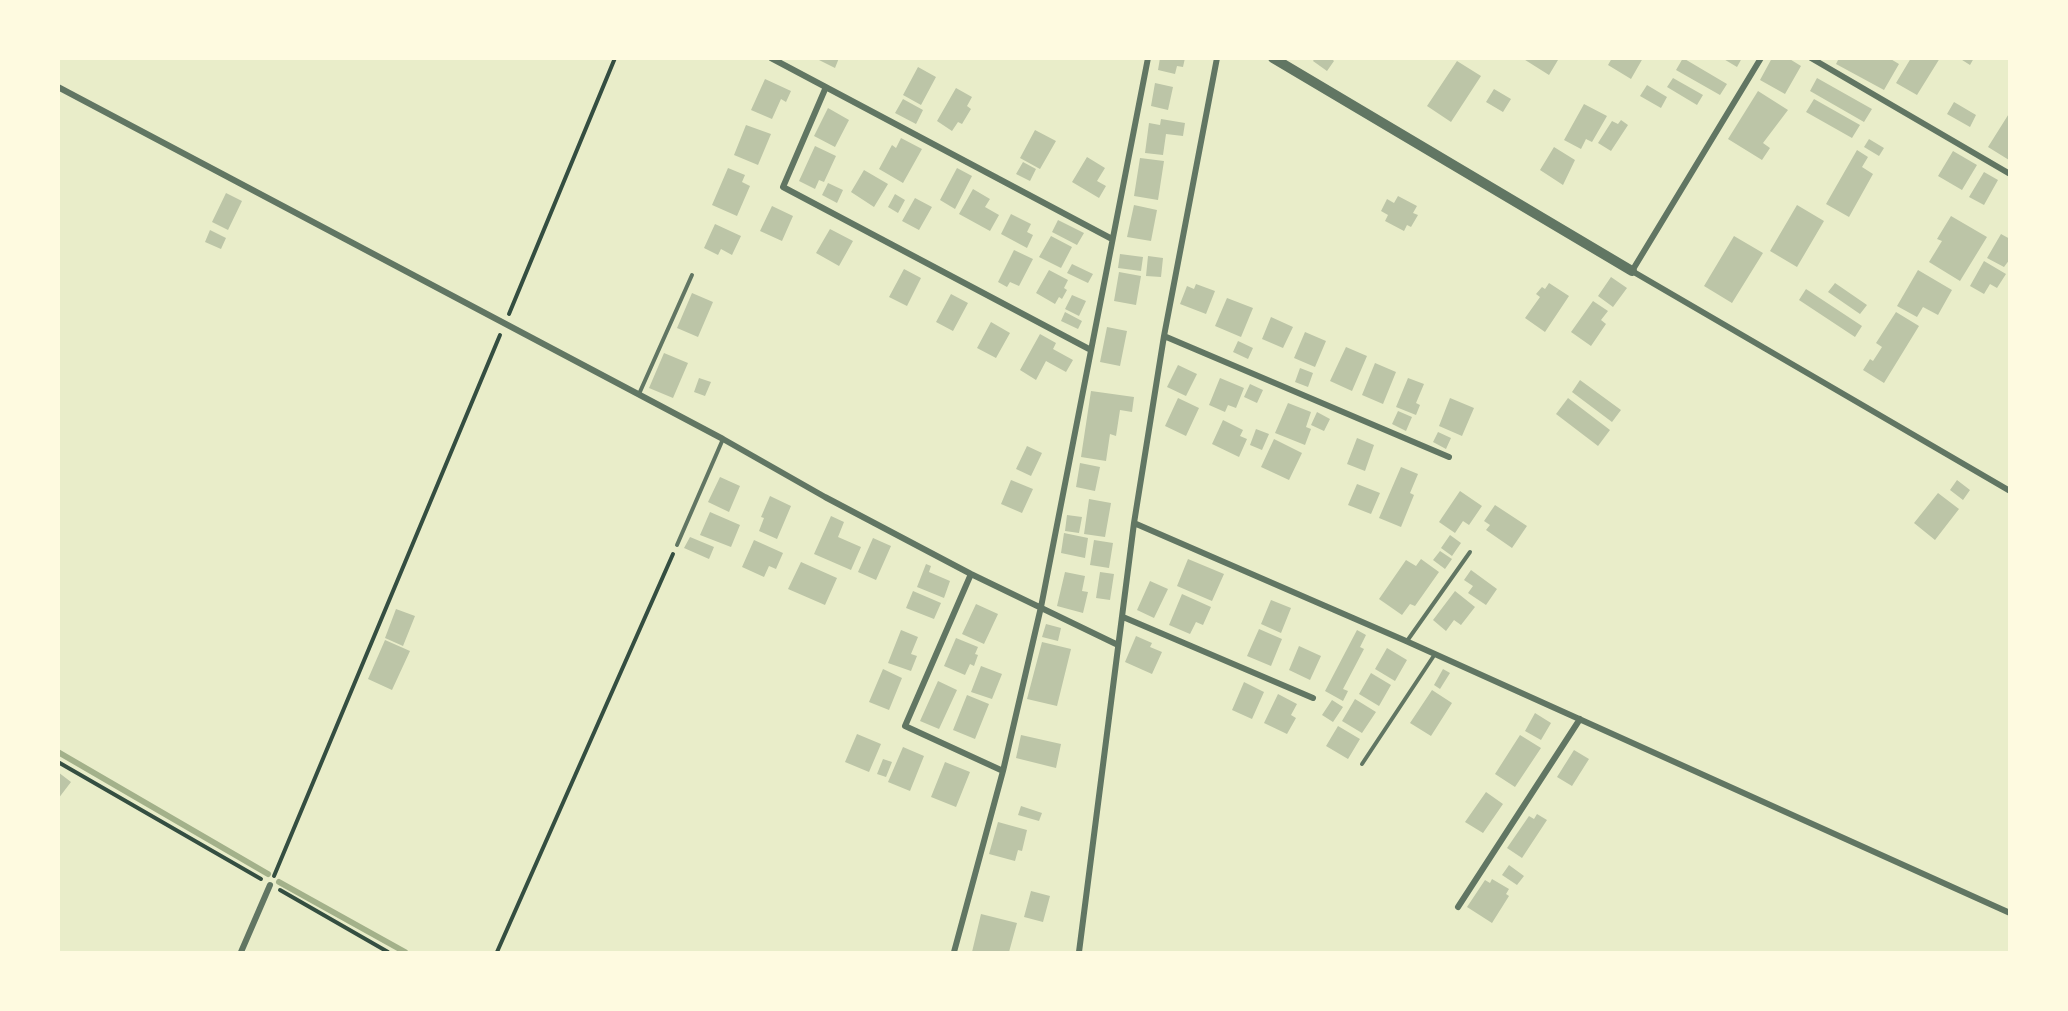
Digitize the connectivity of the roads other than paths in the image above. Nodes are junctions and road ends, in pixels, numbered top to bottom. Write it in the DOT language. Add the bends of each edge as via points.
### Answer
graph roads {
  1 [pos="771,58"];
  2 [pos="1148,58"];
  3 [pos="1217,58"];
  4 [pos="1274,58"];
  5 [pos="1761,58"];
  6 [pos="1810,58"];
  7 [pos="58,87"];
  8 [pos="826,87"];
  9 [pos="2010,174"];
  10 [pos="1112,239"];
  11 [pos="1632,271"];
  12 [pos="692,275"];
  13 [pos="1164,336"];
  14 [pos="1089,349"];
  15 [pos="638,395"];
  16 [pos="723,439"];
  17 [pos="1449,457"];
  18 [pos="2010,491"];
  19 [pos="1134,523"];
  20 [pos="677,545"];
  21 [pos="1470,552"];
  22 [pos="971,574"];
  23 [pos="1041,607"];
  24 [pos="1123,617"];
  25 [pos="1406,641"];
  26 [pos="1118,645"];
  27 [pos="1435,654"];
  28 [pos="1313,698"];
  29 [pos="1580,719"];
  30 [pos="1362,764"];
  31 [pos="1002,771"];
  32 [pos="270,885"];
  33 [pos="1458,907"];
  34 [pos="2010,913"];
  35 [pos="241,952"];
  36 [pos="954,952"];
  37 [pos="1079,952"];
  1 -- 8 [label="street"];
  2 -- 10 [label="street"];
  3 -- 13 [label="street"];
  4 -- 11 [label="street"];
  5 -- 11 [label="street"];
  6 -- 9 [label="street"];
  7 -- 15 [label="street"];
  8 -- 10 [label="street"];
  8 -- 14 [label="street" via="783,187"];
  10 -- 14 [label="street"];
  11 -- 18 [label="street"];
  12 -- 15 [label="lane"];
  13 -- 17 [label="street"];
  13 -- 19 [label="street"];
  14 -- 23 [label="street"];
  15 -- 16 [label="street"];
  16 -- 20 [label="lane"];
  16 -- 22 [label="street"];
  19 -- 24 [label="street"];
  19 -- 25 [label="street"];
  21 -- 25 [label="lane"];
  22 -- 23 [label="street"];
  22 -- 31 [label="street" via="905,726"];
  23 -- 26 [label="street"];
  23 -- 31 [label="street"];
  24 -- 26 [label="street"];
  24 -- 28 [label="street"];
  25 -- 27 [label="street"];
  26 -- 37 [label="street"];
  27 -- 29 [label="street"];
  27 -- 30 [label="lane"];
  29 -- 33 [label="street"];
  29 -- 34 [label="street"];
  31 -- 36 [label="street"];
  32 -- 35 [label="street"];
}
